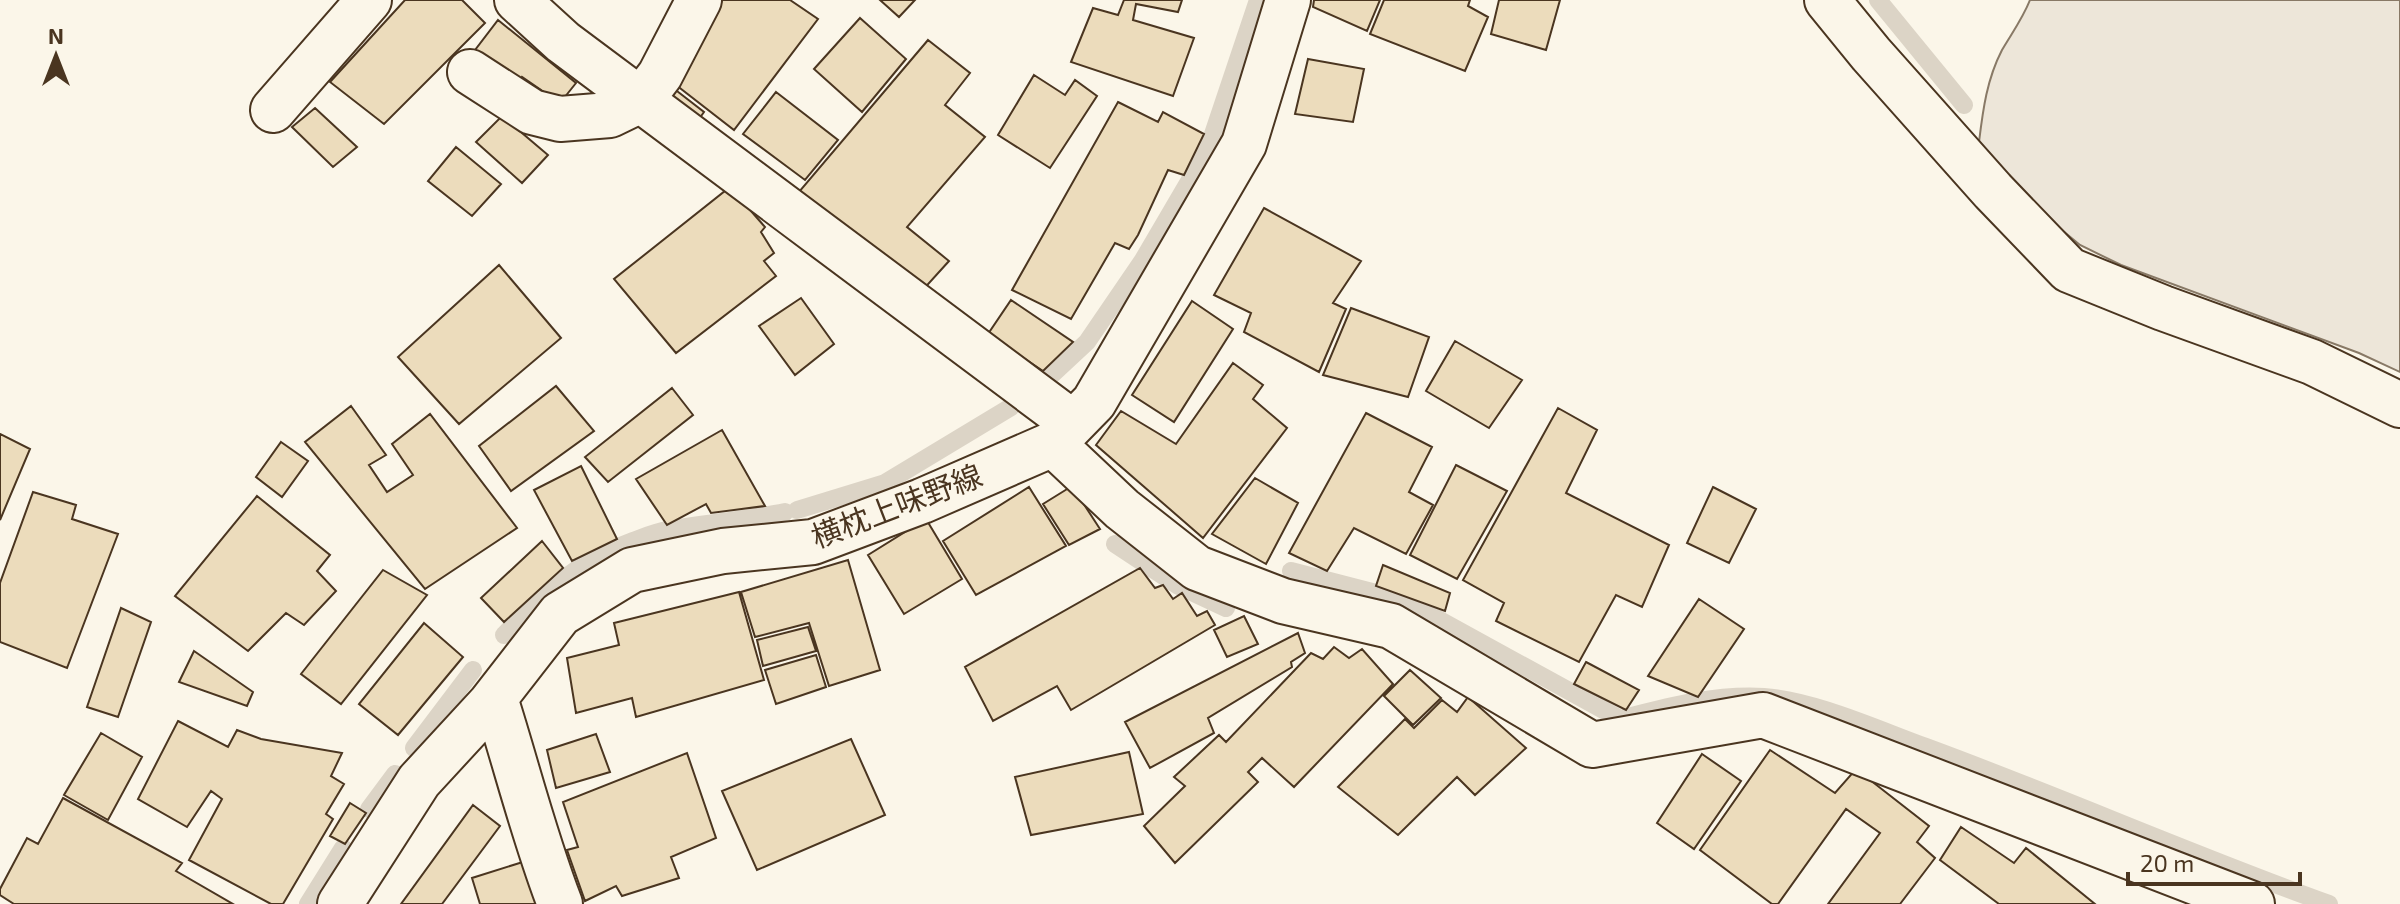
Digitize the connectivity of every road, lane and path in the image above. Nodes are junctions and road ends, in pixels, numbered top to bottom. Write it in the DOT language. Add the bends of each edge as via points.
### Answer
graph roads {
  1 [pos="369,0"];
  2 [pos="517,0"];
  3 [pos="699,0"];
  4 [pos="1288,0"];
  5 [pos="1827,0"];
  6 [pos="470,72"];
  7 [pos="641,100"];
  8 [pos="273,110"];
  9 [pos="2400,405"];
  10 [pos="1063,433"];
  11 [pos="495,698"];
  12 [pos="340,904"];
  13 [pos="560,904"];
  14 [pos="2252,904"];
  1 -- 8 [label="street"];
  2 -- 7 [label="street"];
  3 -- 7 [label="street"];
  4 -- 10 [label="street, 横枕上味野線" via="1244,144 1094,402"];
  5 -- 9 [label="street" via="2069,270 2312,362"];
  6 -- 7 [label="street" via="532,112 560,119 610,115"];
  7 -- 10 [label="street"];
  10 -- 11 [label="street, 横枕上味野線" via="922,501 813,542 723,551 632,570 560,614"];
  10 -- 14 [label="street" via="1122,509 1197,568 1283,601 1391,626 1592,745 1763,715"];
  11 -- 12 [label="street, 横枕上味野線" via="419,781"];
  11 -- 13 [label="street"];
}
